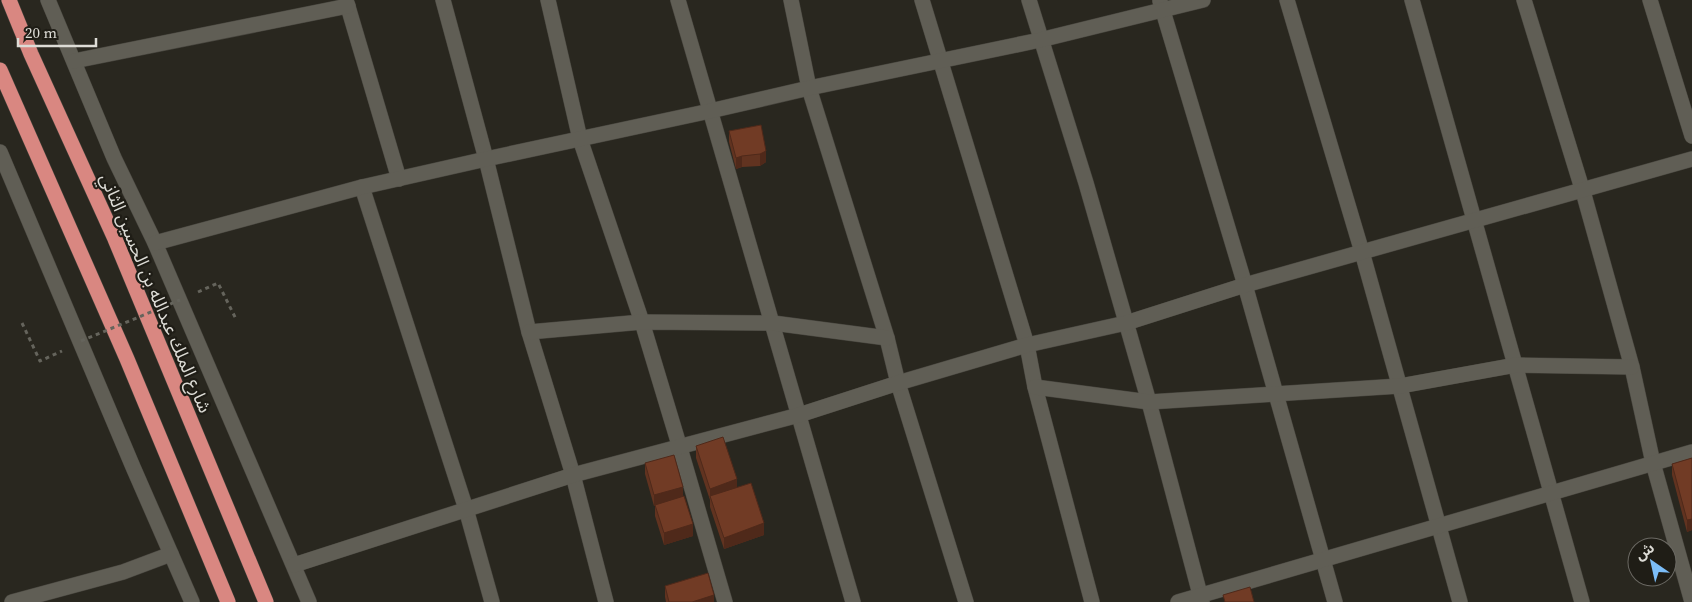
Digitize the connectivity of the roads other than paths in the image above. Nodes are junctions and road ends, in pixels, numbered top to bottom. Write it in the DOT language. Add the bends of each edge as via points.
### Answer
graph roads {
  1 [pos="9,0"];
  2 [pos="48,0"];
  3 [pos="443,0"];
  4 [pos="548,0"];
  5 [pos="678,0"];
  6 [pos="792,0"];
  7 [pos="922,0"];
  8 [pos="1029,0"];
  9 [pos="1203,0"];
  10 [pos="1287,0"];
  11 [pos="1412,0"];
  12 [pos="1524,0"];
  13 [pos="1650,0"];
  14 [pos="347,3"];
  15 [pos="1161,5"];
  16 [pos="1040,40"];
  17 [pos="74,61"];
  18 [pos="939,61"];
  19 [pos="0,70"];
  20 [pos="809,88"];
  21 [pos="710,112"];
  22 [pos="1692,136"];
  23 [pos="580,139"];
  24 [pos="0,152"];
  25 [pos="486,159"];
  26 [pos="1692,160"];
  27 [pos="399,179"];
  28 [pos="362,188"];
  29 [pos="1582,189"];
  30 [pos="1475,221"];
  31 [pos="156,243"];
  32 [pos="1362,252"];
  33 [pos="1245,285"];
  34 [pos="642,322"];
  35 [pos="773,323"];
  36 [pos="1126,323"];
  37 [pos="529,332"];
  38 [pos="888,338"];
  39 [pos="1027,345"];
  40 [pos="1516,365"];
  41 [pos="1632,368"];
  42 [pos="898,383"];
  43 [pos="1400,386"];
  44 [pos="1035,387"];
  45 [pos="1276,393"];
  46 [pos="1149,402"];
  47 [pos="799,414"];
  48 [pos="680,448"];
  49 [pos="1692,452"];
  50 [pos="1653,463"];
  51 [pos="573,476"];
  52 [pos="1552,493"];
  53 [pos="466,509"];
  54 [pos="1439,526"];
  55 [pos="172,554"];
  56 [pos="1322,559"];
  57 [pos="294,565"];
  58 [pos="1202,599"];
  59 [pos="12,602"];
  60 [pos="192,602"];
  61 [pos="228,602"];
  62 [pos="266,602"];
  63 [pos="309,602"];
  64 [pos="492,602"];
  65 [pos="606,602"];
  66 [pos="725,602"];
  67 [pos="853,602"];
  68 [pos="966,602"];
  69 [pos="1092,602"];
  70 [pos="1178,602"];
  71 [pos="1335,602"];
  72 [pos="1460,602"];
  73 [pos="1582,602"];
  74 [pos="1692,602"];
  1 -- 62 [label="highway, شارع الملك عبدالله بن الحسين الثاني" via="118,248"];
  2 -- 17 [label="street"];
  3 -- 25 [label="street"];
  4 -- 23 [label="street"];
  5 -- 21 [label="street"];
  6 -- 20 [label="street"];
  7 -- 18 [label="street"];
  8 -- 16 [label="street"];
  9 -- 15 [label="street"];
  10 -- 32 [label="street"];
  11 -- 30 [label="street"];
  12 -- 29 [label="street"];
  13 -- 22 [label="street"];
  14 -- 17 [label="street"];
  14 -- 27 [label="street"];
  15 -- 16 [label="street"];
  15 -- 33 [label="street"];
  16 -- 18 [label="street"];
  16 -- 36 [label="street"];
  17 -- 31 [label="street" via="114,158"];
  18 -- 20 [label="street"];
  18 -- 39 [label="street"];
  19 -- 61 [label="highway" via="127,359"];
  20 -- 21 [label="street"];
  20 -- 38 [label="street"];
  21 -- 23 [label="street"];
  21 -- 35 [label="street"];
  23 -- 25 [label="street"];
  23 -- 34 [label="street"];
  24 -- 55 [label="street" via="77,343"];
  25 -- 27 [label="street"];
  25 -- 37 [label="street"];
  26 -- 29 [label="street"];
  27 -- 28 [label="street"];
  28 -- 31 [label="street"];
  28 -- 53 [label="street"];
  29 -- 30 [label="street"];
  29 -- 41 [label="street"];
  30 -- 32 [label="street"];
  30 -- 40 [label="street"];
  31 -- 57 [label="street" via="184,298"];
  32 -- 33 [label="street"];
  32 -- 43 [label="street"];
  33 -- 36 [label="street"];
  33 -- 45 [label="street"];
  34 -- 35 [label="street"];
  34 -- 37 [label="street"];
  34 -- 48 [label="street"];
  35 -- 38 [label="street"];
  35 -- 47 [label="street"];
  36 -- 39 [label="street"];
  36 -- 46 [label="street"];
  37 -- 51 [label="street"];
  38 -- 42 [label="street"];
  39 -- 42 [label="street"];
  39 -- 44 [label="street"];
  40 -- 41 [label="street"];
  40 -- 43 [label="street"];
  40 -- 52 [label="street"];
  41 -- 50 [label="street"];
  42 -- 47 [label="street"];
  42 -- 68 [label="street"];
  43 -- 45 [label="street"];
  43 -- 54 [label="street"];
  44 -- 46 [label="street"];
  44 -- 69 [label="street"];
  45 -- 46 [label="street"];
  45 -- 56 [label="street"];
  46 -- 58 [label="street"];
  47 -- 48 [label="street"];
  47 -- 67 [label="street"];
  48 -- 51 [label="street"];
  48 -- 66 [label="street"];
  49 -- 50 [label="street"];
  50 -- 52 [label="street"];
  50 -- 74 [label="street"];
  51 -- 53 [label="street"];
  51 -- 65 [label="street"];
  52 -- 54 [label="street"];
  52 -- 73 [label="street"];
  53 -- 57 [label="street"];
  53 -- 64 [label="street"];
  54 -- 56 [label="street"];
  54 -- 72 [label="street"];
  55 -- 59 [label="street" via="123,572"];
  55 -- 60 [label="street"];
  56 -- 58 [label="street"];
  56 -- 71 [label="street"];
  57 -- 63 [label="street"];
  58 -- 70 [label="street"];
}
